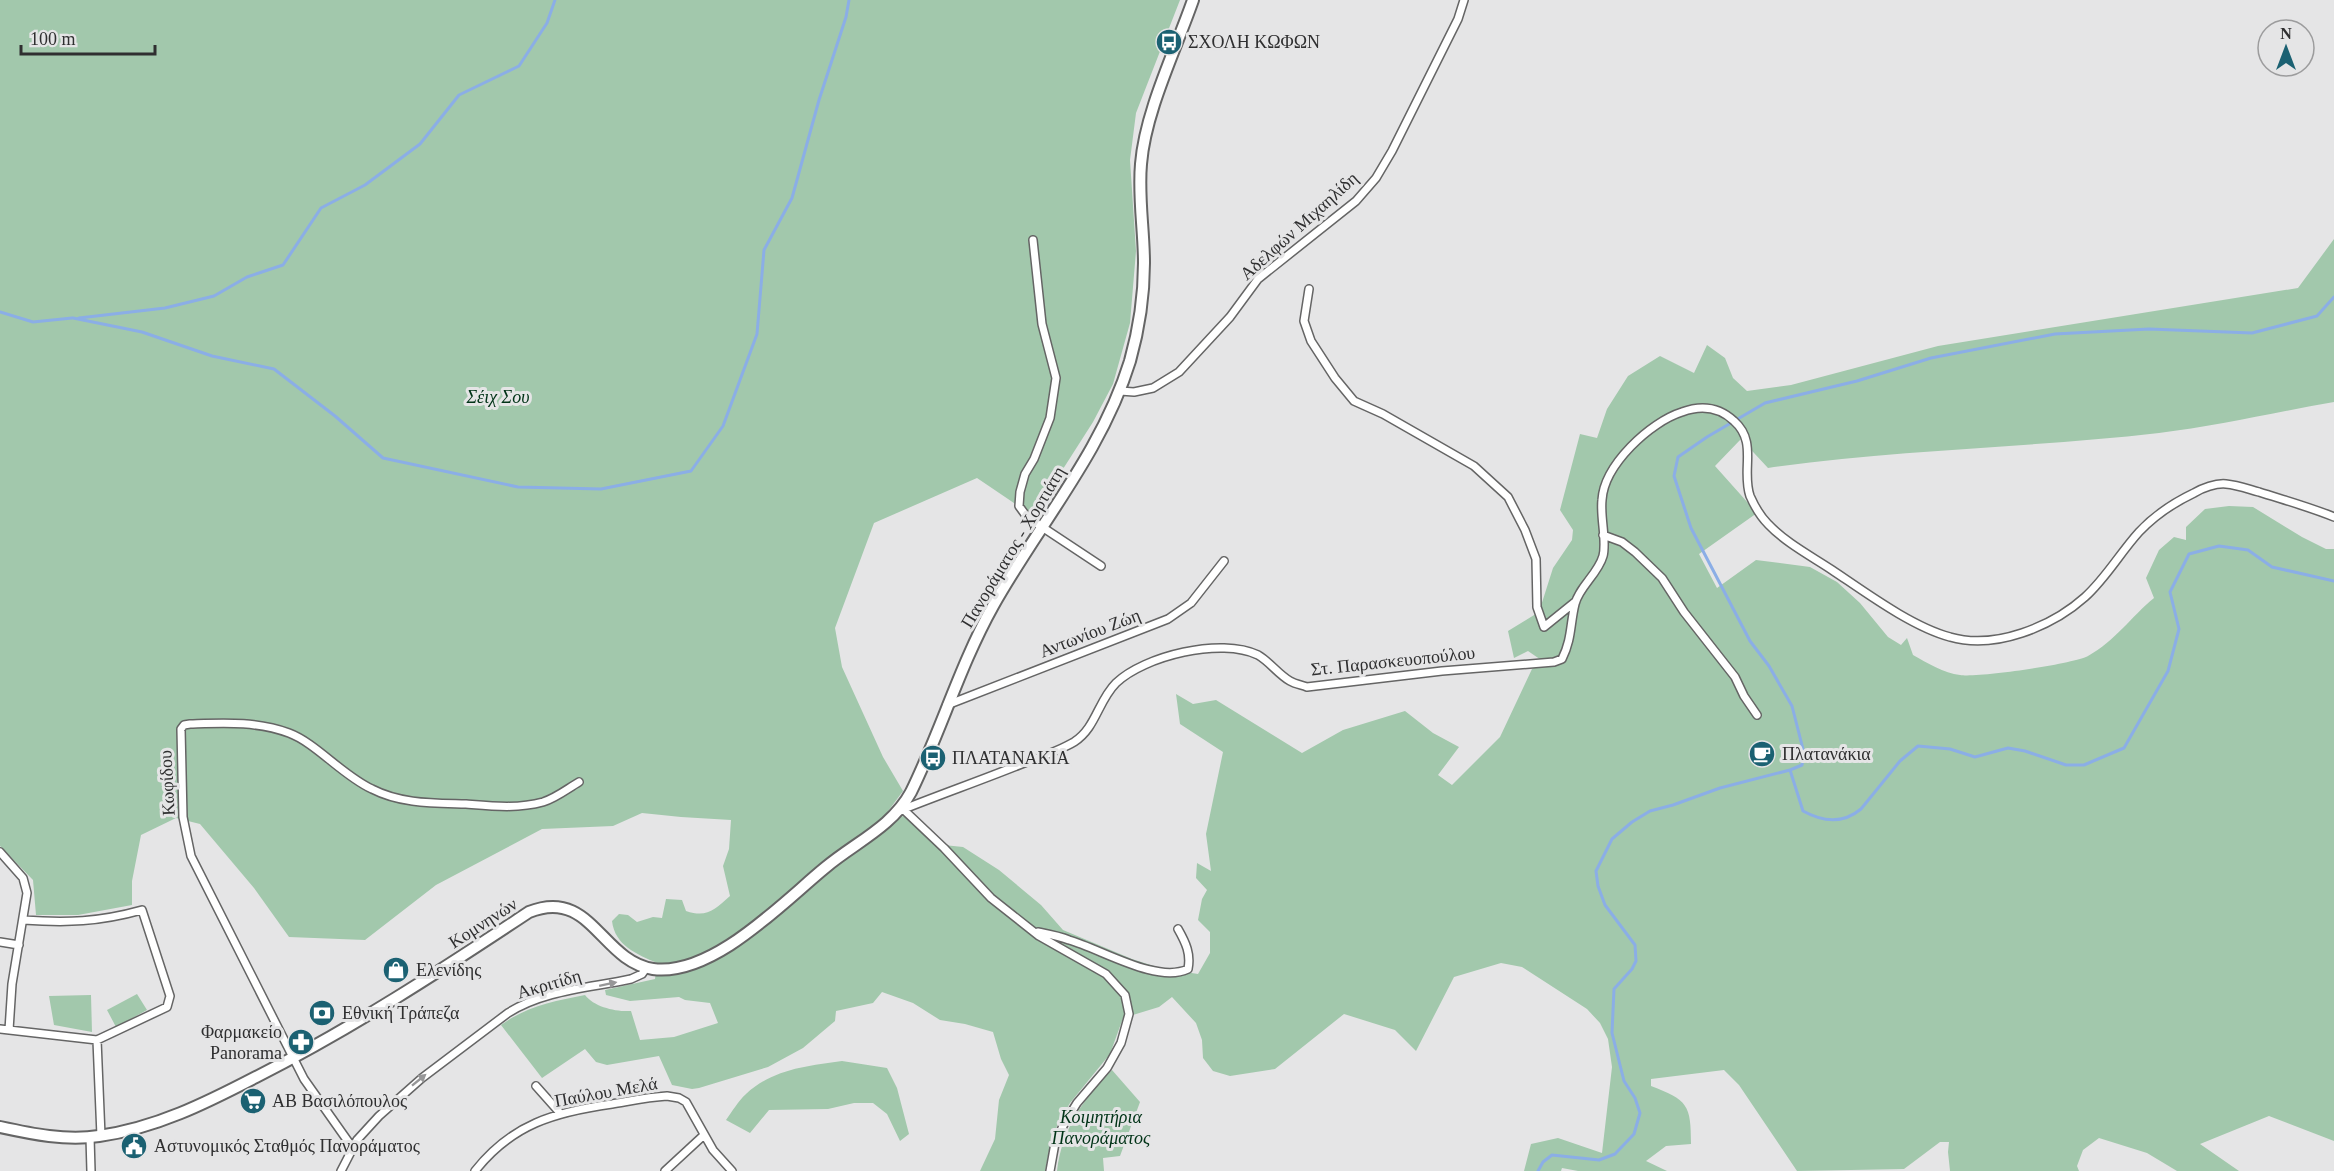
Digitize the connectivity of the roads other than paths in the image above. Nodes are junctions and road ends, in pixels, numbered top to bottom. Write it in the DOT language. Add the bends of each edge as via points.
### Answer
graph roads {
  1 [pos="1193,0"];
  2 [pos="1464,0"];
  3 [pos="1033,240"];
  4 [pos="1309,289"];
  5 [pos="1120,391"];
  6 [pos="2334,517"];
  7 [pos="1043,526"];
  8 [pos="1603,535"];
  9 [pos="1224,561"];
  10 [pos="1101,566"];
  11 [pos="1575,602"];
  12 [pos="947,705"];
  13 [pos="1757,715"];
  14 [pos="579,782"];
  15 [pos="899,810"];
  16 [pos="0,852"];
  17 [pos="23,920"];
  18 [pos="1178,929"];
  19 [pos="1032,931"];
  20 [pos="0,942"];
  21 [pos="19,945"];
  22 [pos="647,967"];
  23 [pos="0,1029"];
  24 [pos="9,1030"];
  25 [pos="97,1040"];
  26 [pos="294,1058"];
  27 [pos="536,1086"];
  28 [pos="560,1113"];
  29 [pos="0,1127"];
  30 [pos="704,1135"];
  31 [pos="96,1137"];
  32 [pos="352,1147"];
  33 [pos="91,1171"];
  34 [pos="340,1171"];
  35 [pos="475,1171"];
  36 [pos="665,1171"];
  37 [pos="732,1171"];
  38 [pos="1050,1171"];
  1 -- 5 [label="main road, Πανοράματος - Χορτιάτη" via="1158,95 1142,153 1142,300"];
  2 -- 5 [label="street, Αδελφών Μιχαηλίδη" via="1458,20 1397,141 1376,178 1356,201 1258,279 1179,372 1152,388"];
  3 -- 7 [label="street" via="1042,324 1056,378 1050,418 1025,474 1019,506 1027,517"];
  4 -- 11 [label="street" via="1304,321 1311,341 1354,401 1474,466 1508,497 1536,559 1538,607 1544,627"];
  5 -- 7 [label="main road, Πανοράματος - Χορτιάτη" via="1095,441"];
  6 -- 8 [label="street, Στ. Παρασκευοπούλου" via="2224,483 2200,490 2175,501 2157,515 2085,597 2051,622 1995,640 1951,638 1927,629 1870,596 1782,538 1766,522 1750,494 1745,436 1734,421 1710,408 1682,411 1655,427 1626,452 1612,470 1602,496"];
  7 -- 10 [label="street"];
  7 -- 12 [label="main road, Πανοράματος - Χορτιάτη" via="992,608"];
  8 -- 11 [label="street, Στ. Παρασκευοπούλου" via="1603,557"];
  8 -- 13 [label="street" via="1622,542 1662,578 1735,677"];
  9 -- 12 [label="street, Αντωνίου Ζώη" via="1191,603 1168,619"];
  11 -- 15 [label="street, Στ. Παρασκευοπούλου" via="1566,650 1562,659 1554,662 1307,687 1291,682 1259,656 1242,650 1215,648 1181,653 1142,665 1115,684 1089,729 1074,742"];
  12 -- 15 [label="main road, Πανοράματος - Χορτιάτη" via="918,777"];
  14 -- 26 [label="street, Κωφίδου" via="558,796 523,806 428,804 373,790 291,734 258,724 184,725 180,738 183,817 191,856"];
  15 -- 19 [label="street" via="904,810 991,898"];
  15 -- 22 [label="main road, Πανοράματος - Χορτιάτη" via="730,944 681,967"];
  16 -- 17 [label="street" via="25,883"];
  17 -- 21 [label="street"];
  17 -- 25 [label="street" via="84,922 142,910 170,996 169,1004"];
  18 -- 19 [label="street" via="1190,957 1188,969 1179,973 1131,964 1069,940"];
  19 -- 38 [label="street" via="1110,976 1123,991 1129,1009 1128,1024 1117,1052 1077,1103 1058,1136"];
  20 -- 21 [label="street"];
  21 -- 24 [label="street"];
  22 -- 26 [label="main road, Κομνηνών" via="624,956 575,912 558,906 541,908"];
  32 -- 22 [label="street, Ακριτίδη, one-way" via="368,1126 415,1083 513,1010 546,996 631,979"];
  23 -- 24 [label="street"];
  24 -- 25 [label="street"];
  25 -- 31 [label="street"];
  26 -- 31 [label="main road, Κομνηνών" via="202,1105 139,1128"];
  26 -- 32 [label="street, Κωφίδου" via="304,1079"];
  27 -- 28 [label="street"];
  28 -- 30 [label="street, Παύλου Μελά" via="677,1097 687,1104"];
  28 -- 35 [label="street, Παύλου Μελά" via="510,1136"];
  29 -- 31 [label="main road, Κομνηνών" via="62,1138"];
  30 -- 36 [label="street"];
  30 -- 37 [label="street"];
  31 -- 33 [label="street"];
  32 -- 34 [label="street, Ακριτίδη"];
}
